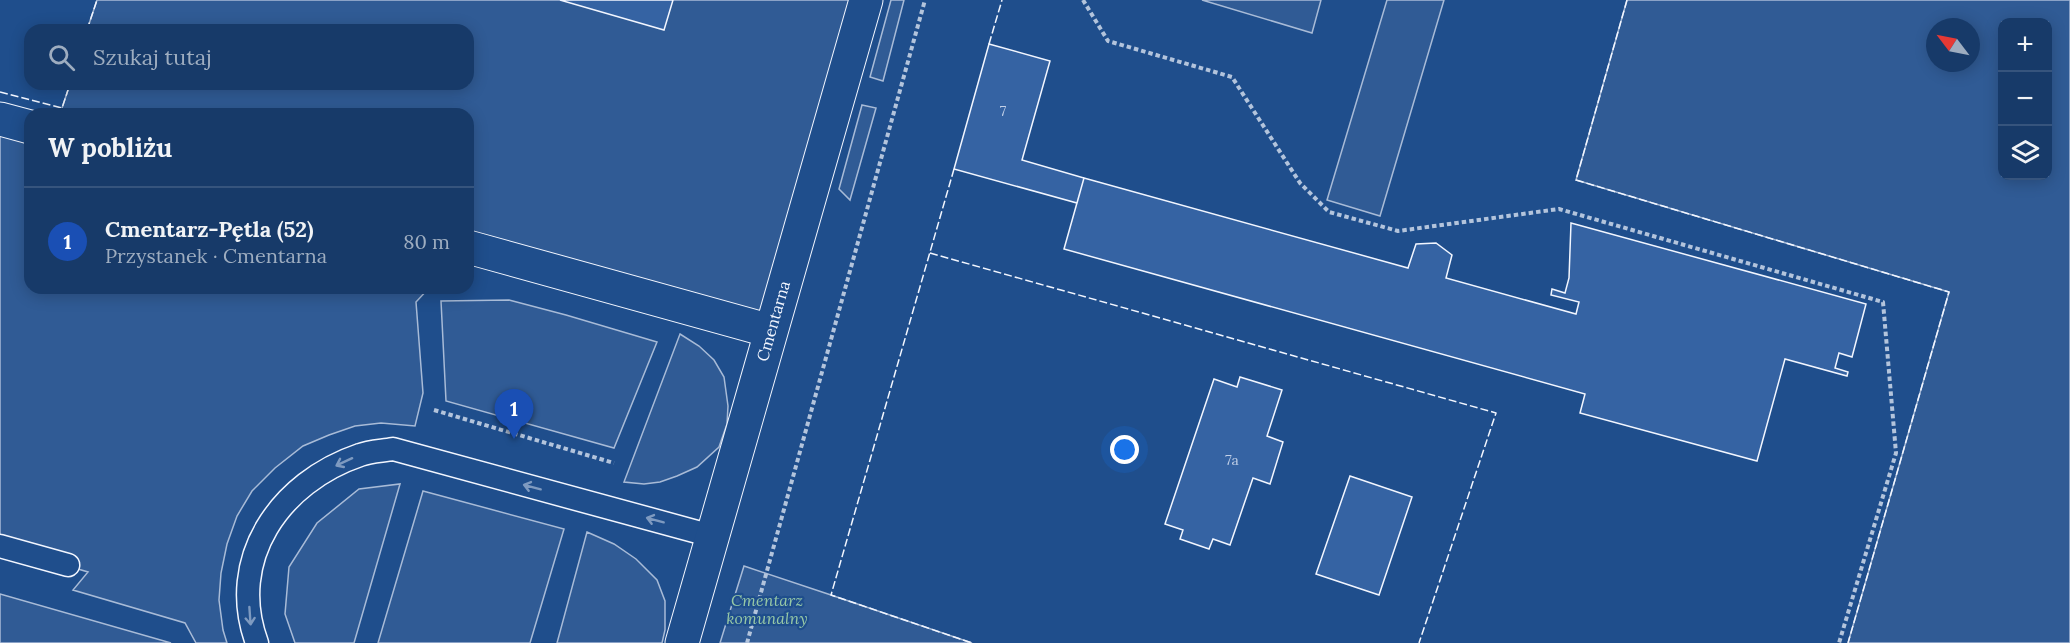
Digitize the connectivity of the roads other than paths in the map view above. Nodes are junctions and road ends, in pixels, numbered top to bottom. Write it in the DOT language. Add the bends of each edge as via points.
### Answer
graph roads {
  1 [pos="866,0"];
  2 [pos="0,119"];
  3 [pos="24,125"];
  4 [pos="474,249"];
  5 [pos="771,330"];
  6 [pos="712,536"];
  7 [pos="0,546"];
  8 [pos="68,566"];
  9 [pos="257,643"];
  10 [pos="682,643"];
  1 -- 5 [label="street, Cmentarna"];
  2 -- 3 [label="street"];
  4 -- 5 [label="street"];
  5 -- 6 [label="street, Cmentarna"];
  6 -- 9 [label="lane, one-way" via="393,450 362,454 303,485 278,509 258,543 248,580 250,625"];
  6 -- 10 [label="street, Cmentarna"];
  7 -- 8 [label="lane"];
}
